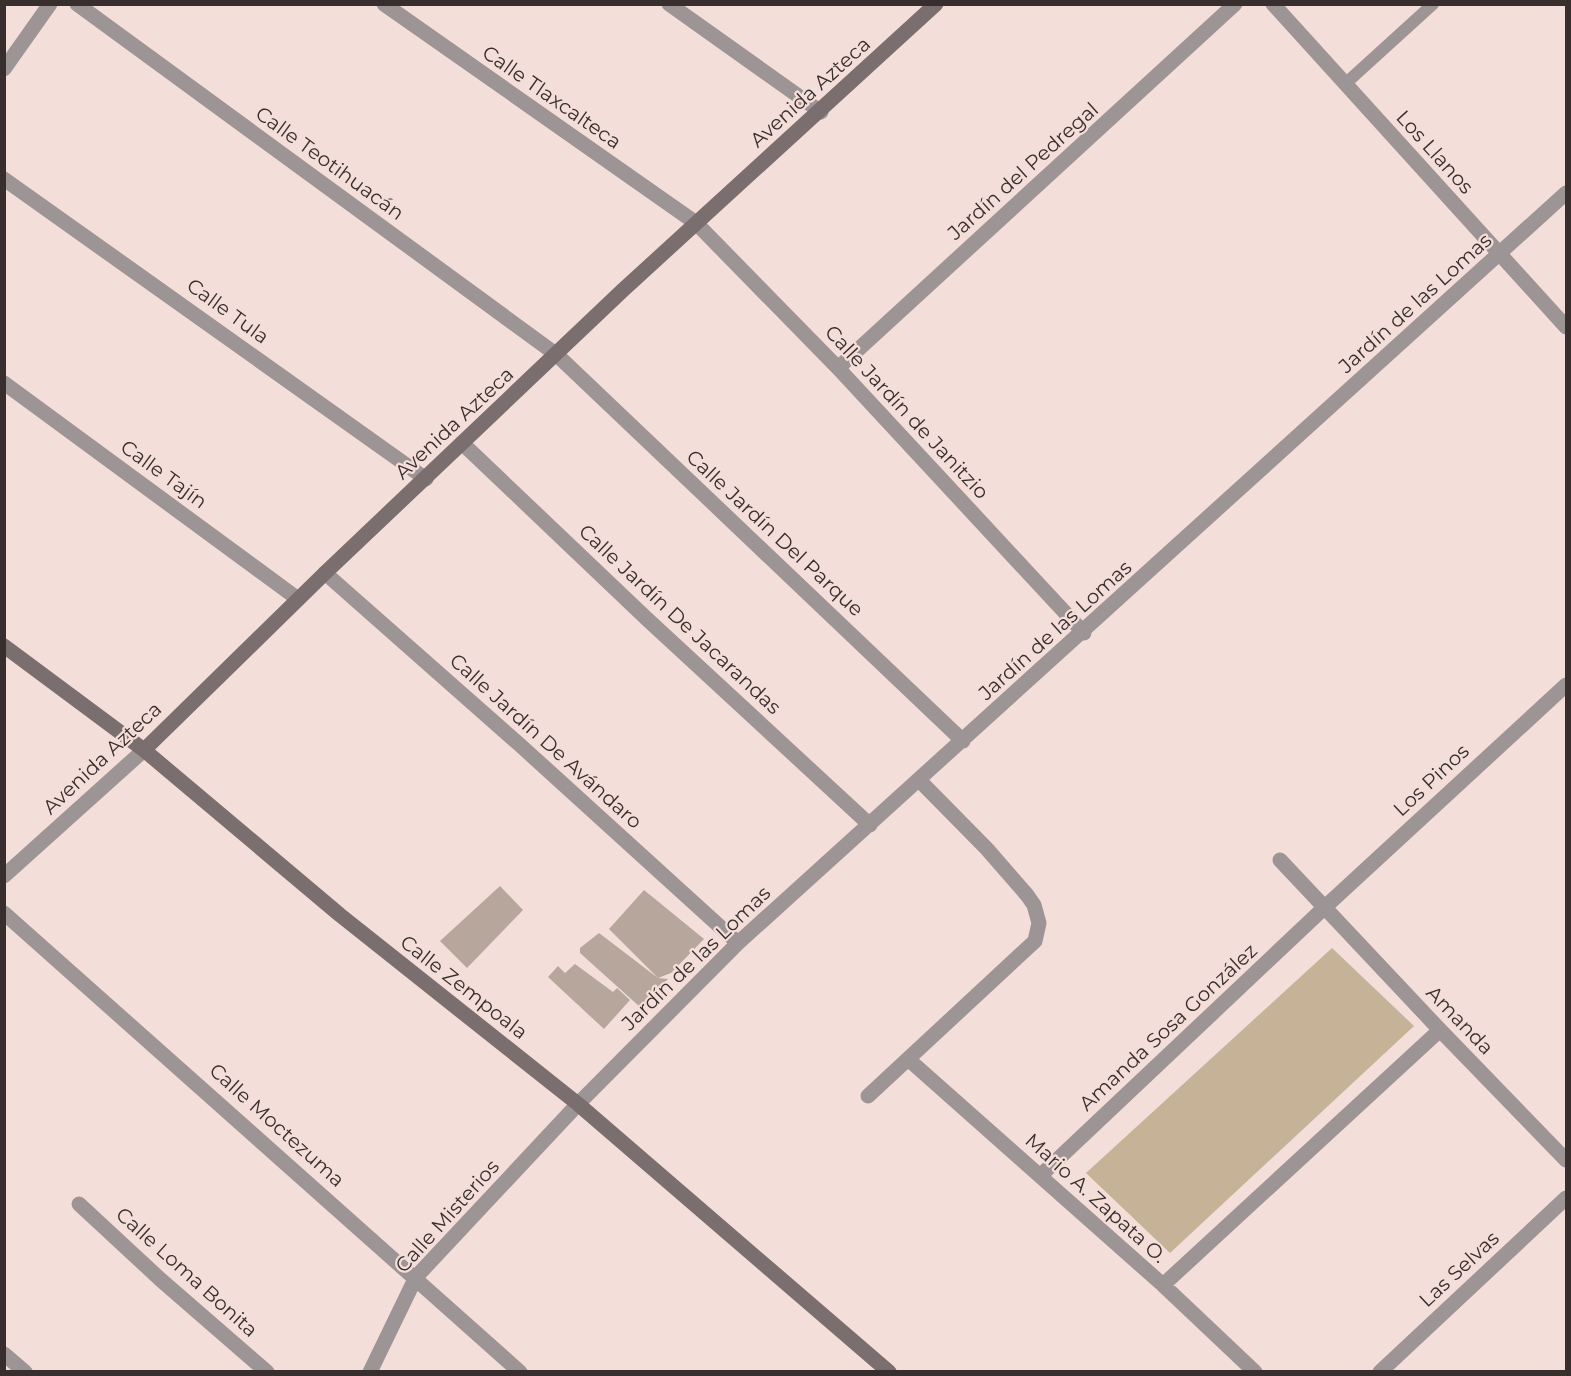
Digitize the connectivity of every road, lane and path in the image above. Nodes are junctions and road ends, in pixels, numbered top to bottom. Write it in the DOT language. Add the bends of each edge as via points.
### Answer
graph roads {
  1 [pos="50,4"];
  2 [pos="78,4"];
  3 [pos="384,4"];
  4 [pos="669,4"];
  5 [pos="936,4"];
  6 [pos="1235,4"];
  7 [pos="1273,4"];
  8 [pos="1433,4"];
  9 [pos="4,69"];
  10 [pos="1345,84"];
  11 [pos="821,112"];
  12 [pos="4,179"];
  13 [pos="1566,193"];
  14 [pos="696,224"];
  15 [pos="1500,254"];
  16 [pos="1566,327"];
  17 [pos="557,356"];
  18 [pos="838,368"];
  19 [pos="4,383"];
  20 [pos="462,443"];
  21 [pos="426,479"];
  22 [pos="325,573"];
  23 [pos="298,599"];
  24 [pos="1084,633"];
  25 [pos="4,646"];
  26 [pos="1566,685"];
  27 [pos="963,741"];
  28 [pos="144,750"];
  29 [pos="920,781"];
  30 [pos="870,825"];
  31 [pos="1280,860"];
  32 [pos="4,876"];
  33 [pos="1324,907"];
  34 [pos="4,912"];
  35 [pos="738,943"];
  36 [pos="1440,1030"];
  37 [pos="908,1059"];
  38 [pos="868,1096"];
  39 [pos="578,1104"];
  40 [pos="1566,1160"];
  41 [pos="1040,1176"];
  42 [pos="1566,1198"];
  43 [pos="80,1204"];
  44 [pos="416,1277"];
  45 [pos="1163,1285"];
  46 [pos="4,1354"];
  47 [pos="26,1371"];
  48 [pos="267,1371"];
  49 [pos="370,1371"];
  50 [pos="520,1371"];
  51 [pos="889,1371"];
  52 [pos="1255,1371"];
  53 [pos="1380,1371"];
  1 -- 9 [label="street"];
  2 -- 17 [label="street, Calle Teotihuacán"];
  3 -- 14 [label="street, Calle Tlaxcalteca"];
  4 -- 11 [label="street"];
  5 -- 11 [label="street, Avenida Azteca"];
  6 -- 18 [label="street, Jardín del Pedregal"];
  7 -- 10 [label="street, Los Llanos"];
  8 -- 10 [label="lane"];
  10 -- 15 [label="street, Los Llanos"];
  11 -- 14 [label="street, Avenida Azteca"];
  12 -- 21 [label="street, Calle Tula"];
  13 -- 15 [label="street, Jardín de las Lomas"];
  14 -- 17 [label="street, Avenida Azteca"];
  14 -- 18 [label="street, Calle Jardín de Janitzio"];
  15 -- 16 [label="street, Los Llanos"];
  15 -- 24 [label="street, Jardín de las Lomas"];
  17 -- 20 [label="street, Avenida Azteca"];
  17 -- 27 [label="street, Calle Jardín Del Parque"];
  18 -- 24 [label="street, Calle Jardín de Janitzio"];
  19 -- 23 [label="street, Calle Tajín"];
  20 -- 21 [label="street, Avenida Azteca"];
  20 -- 30 [label="street, Calle Jardín De Jacarandas"];
  21 -- 22 [label="street, Avenida Azteca"];
  22 -- 23 [label="street, Avenida Azteca"];
  22 -- 35 [label="street, Calle Jardín De Avándaro"];
  23 -- 28 [label="street, Avenida Azteca"];
  24 -- 27 [label="street, Jardín de las Lomas"];
  25 -- 28 [label="street, Calle Zempoala"];
  26 -- 33 [label="street, Los Pinos"];
  27 -- 29 [label="street, Jardín de las Lomas"];
  28 -- 32 [label="street, Avenida Azteca"];
  28 -- 39 [label="street, Calle Zempoala" via="340,915"];
  29 -- 30 [label="street, Jardín de las Lomas"];
  29 -- 37 [label="street" via="1027,895 1039,923 1035,941"];
  30 -- 35 [label="street, Jardín de las Lomas"];
  31 -- 33 [label="street, Amanda"];
  33 -- 36 [label="street, Amanda"];
  33 -- 41 [label="street, Amanda Sosa González"];
  34 -- 44 [label="street, Calle Moctezuma"];
  35 -- 39 [label="street, Jardín de las Lomas"];
  36 -- 40 [label="street, Amanda"];
  36 -- 45 [label="street"];
  37 -- 38 [label="street"];
  37 -- 41 [label="street, Mario A. Zapata O."];
  39 -- 44 [label="street, Calle Misterios"];
  39 -- 51 [label="street, Calle Zempoala"];
  41 -- 45 [label="street, Mario A. Zapata O."];
  42 -- 53 [label="street, Las Selvas"];
  43 -- 48 [label="street, Calle Loma Bonita"];
  44 -- 49 [label="street, Calle Misterios"];
  44 -- 50 [label="street, Calle Moctezuma"];
  45 -- 52 [label="street, Mario A. Zapata O."];
  46 -- 47 [label="street"];
}
